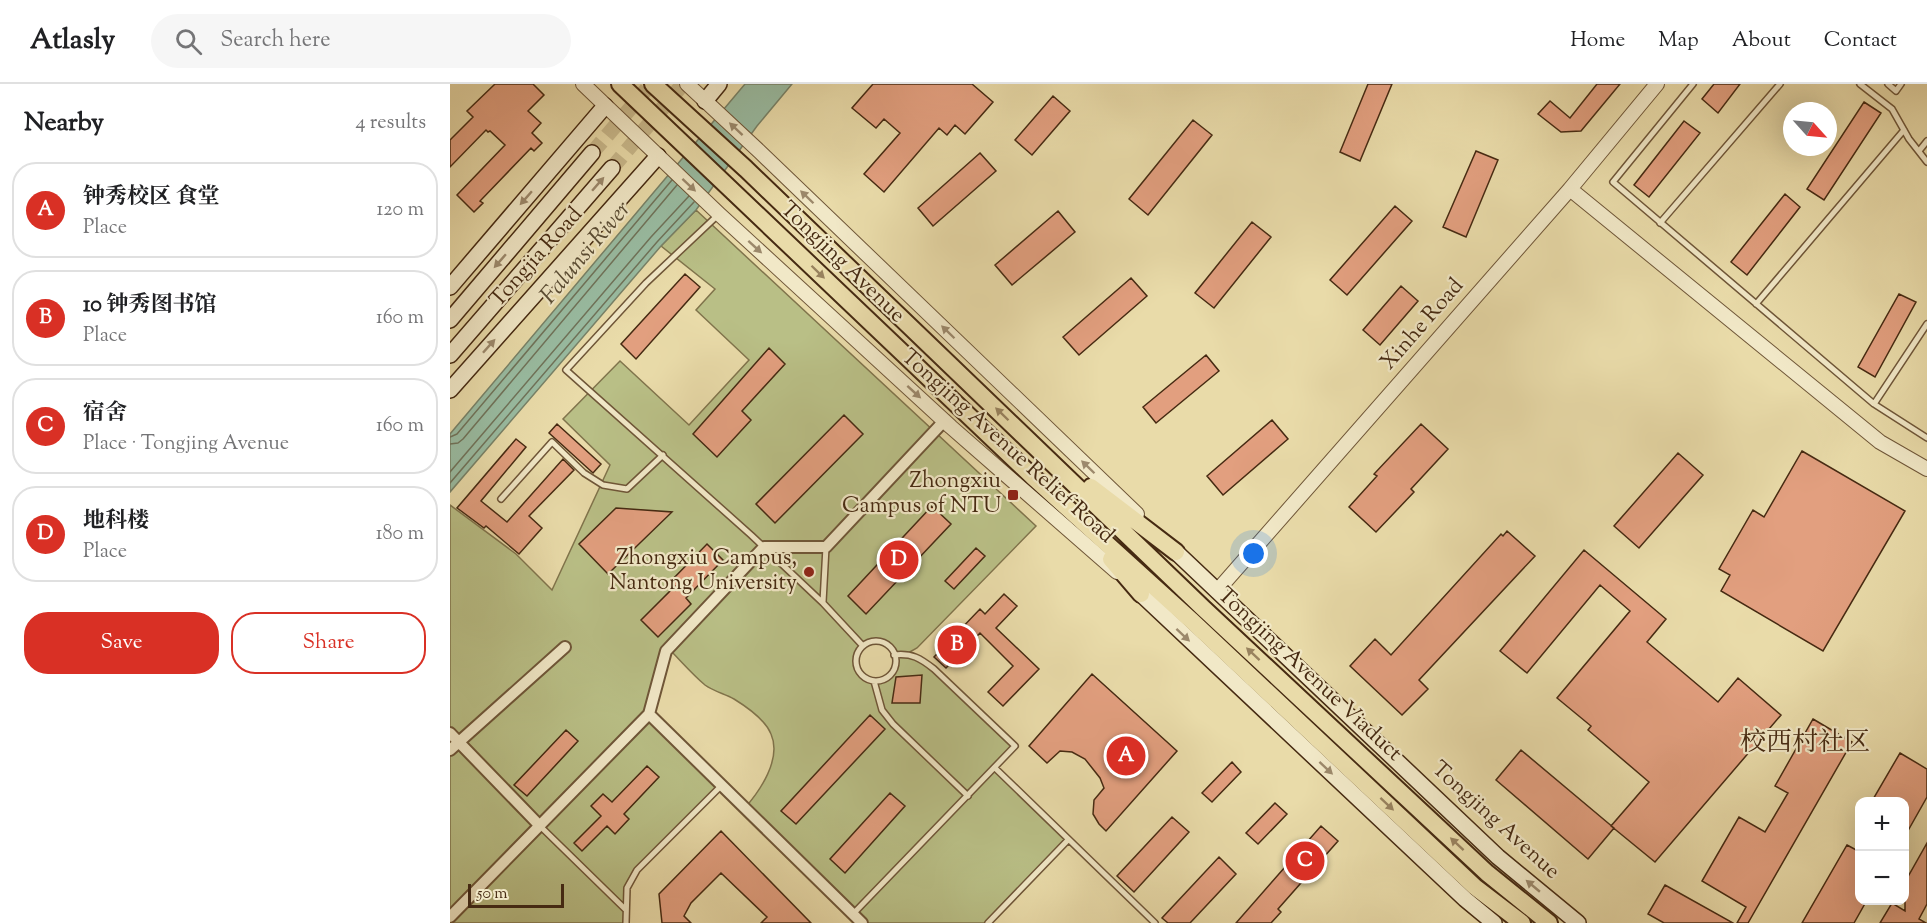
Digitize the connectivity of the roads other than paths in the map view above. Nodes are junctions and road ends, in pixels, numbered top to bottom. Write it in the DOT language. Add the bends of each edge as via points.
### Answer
graph roads {
  1 [pos="583,84"];
  2 [pos="620,84"];
  3 [pos="653,84"];
  4 [pos="687,84"];
  5 [pos="719,84"];
  6 [pos="1657,84"];
  7 [pos="1693,84"];
  8 [pos="1780,84"];
  9 [pos="1860,84"];
  10 [pos="1888,84"];
  11 [pos="1901,84"];
  12 [pos="708,103"];
  13 [pos="605,106"];
  14 [pos="1904,130"];
  15 [pos="1927,141"];
  16 [pos="1918,151"];
  17 [pos="592,153"];
  18 [pos="662,160"];
  19 [pos="1927,162"];
  20 [pos="612,168"];
  21 [pos="1570,189"];
  22 [pos="716,210"];
  23 [pos="1660,223"];
  24 [pos="450,287"];
  25 [pos="1756,304"];
  26 [pos="450,320"];
  27 [pos="1927,324"];
  28 [pos="450,355"];
  29 [pos="450,390"];
  30 [pos="1874,404"];
  31 [pos="945,420"];
  32 [pos="1927,438"];
  33 [pos="1044,454"];
  34 [pos="663,455"];
  35 [pos="1927,469"];
  36 [pos="1032,476"];
  37 [pos="501,500"];
  38 [pos="764,547"];
  39 [pos="826,547"];
  40 [pos="1176,552"];
  41 [pos="1217,591"];
  42 [pos="1141,594"];
  43 [pos="823,603"];
  44 [pos="863,646"];
  45 [pos="565,647"];
  46 [pos="894,655"];
  47 [pos="874,681"];
  48 [pos="649,714"];
  49 [pos="450,733"];
  50 [pos="459,742"];
  51 [pos="450,750"];
  52 [pos="995,768"];
  53 [pos="720,786"];
  54 [pos="968,796"];
  55 [pos="540,826"];
  56 [pos="1068,840"];
  57 [pos="625,909"];
  58 [pos="853,914"];
  59 [pos="450,917"];
  60 [pos="626,923"];
  61 [pos="862,923"];
  62 [pos="988,923"];
  63 [pos="1155,923"];
  64 [pos="1494,923"];
  65 [pos="1521,923"];
  66 [pos="1549,923"];
  67 [pos="1578,923"];
  1 -- 13 [label="street, Tongjing Avenue Relief Road"];
  2 -- 36 [label="highway, Tongjing Avenue, one-way"];
  33 -- 3 [label="highway, Tongjing Avenue, one-way"];
  4 -- 12 [label="street, Tongjing Avenue Relief Road"];
  5 -- 12 [label="main road"];
  6 -- 21 [label="street, Xinhe Road"];
  7 -- 23 [label="lane" via="1613,183"];
  8 -- 23 [label="lane"];
  9 -- 14 [label="lane" via="1892,109"];
  10 -- 11 [label="lane" via="1896,91"];
  40 -- 12 [label="street, Tongjing Avenue Relief Road, one-way"];
  13 -- 18 [label="street, Tongjing Avenue Relief Road"];
  13 -- 24 [label="main road, Tongjia Road, one-way"];
  14 -- 16 [label="lane"];
  14 -- 25 [label="lane"];
  15 -- 16 [label="lane"];
  16 -- 19 [label="lane"];
  17 -- 26 [label="main road, one-way"];
  18 -- 22 [label="street, Tongjing Avenue Relief Road, one-way"];
  29 -- 18 [label="main road, Tongjia Road, one-way"];
  28 -- 20 [label="main road, one-way"];
  21 -- 35 [label="street" via="1880,442"];
  21 -- 41 [label="street, Xinhe Road"];
  22 -- 31 [label="street, Tongjing Avenue Relief Road, one-way"];
  22 -- 34 [label="lane" via="566,370"];
  23 -- 25 [label="lane"];
  25 -- 30 [label="lane"];
  27 -- 30 [label="lane"];
  30 -- 32 [label="lane"];
  31 -- 39 [label="street"];
  31 -- 42 [label="street, Tongjing Avenue Relief Road"];
  33 -- 40 [label="highway"];
  66 -- 33 [label="highway, Tongjing Avenue Viaduct, one-way" via="1487,873"];
  34 -- 37 [label="lane" via="627,489 603,485 584,473 552,442"];
  34 -- 38 [label="lane"];
  36 -- 42 [label="highway"];
  36 -- 65 [label="highway, Tongjing Avenue Viaduct, one-way" via="1475,886"];
  38 -- 39 [label="street"];
  38 -- 43 [label="lane"];
  38 -- 48 [label="street" via="666,651"];
  39 -- 43 [label="lane"];
  40 -- 41 [label="main road, Tongjing Avenue"];
  67 -- 41 [label="main road, Tongjing Avenue, one-way" via="1498,858"];
  42 -- 64 [label="main road, one-way"];
  43 -- 44 [label="lane"];
  44 -- 46 [label="lane" via="881,642"];
  44 -- 47 [label="lane" via="856,664 862,675"];
  45 -- 50 [label="street"];
  46 -- 47 [label="lane" via="891,673"];
  46 -- 52 [label="lane" via="908,653 920,658 1015,746"];
  47 -- 54 [label="lane" via="882,710 893,724"];
  48 -- 53 [label="street"];
  48 -- 55 [label="street"];
  49 -- 50 [label="street"];
  50 -- 51 [label="street"];
  50 -- 55 [label="street"];
  52 -- 54 [label="lane"];
  52 -- 56 [label="lane"];
  53 -- 57 [label="lane" via="637,870 627,888"];
  53 -- 58 [label="street"];
  54 -- 58 [label="lane"];
  55 -- 57 [label="lane"];
  55 -- 59 [label="street"];
  56 -- 62 [label="lane"];
  56 -- 63 [label="lane"];
  57 -- 60 [label="lane"];
  58 -- 61 [label="street"];
}
